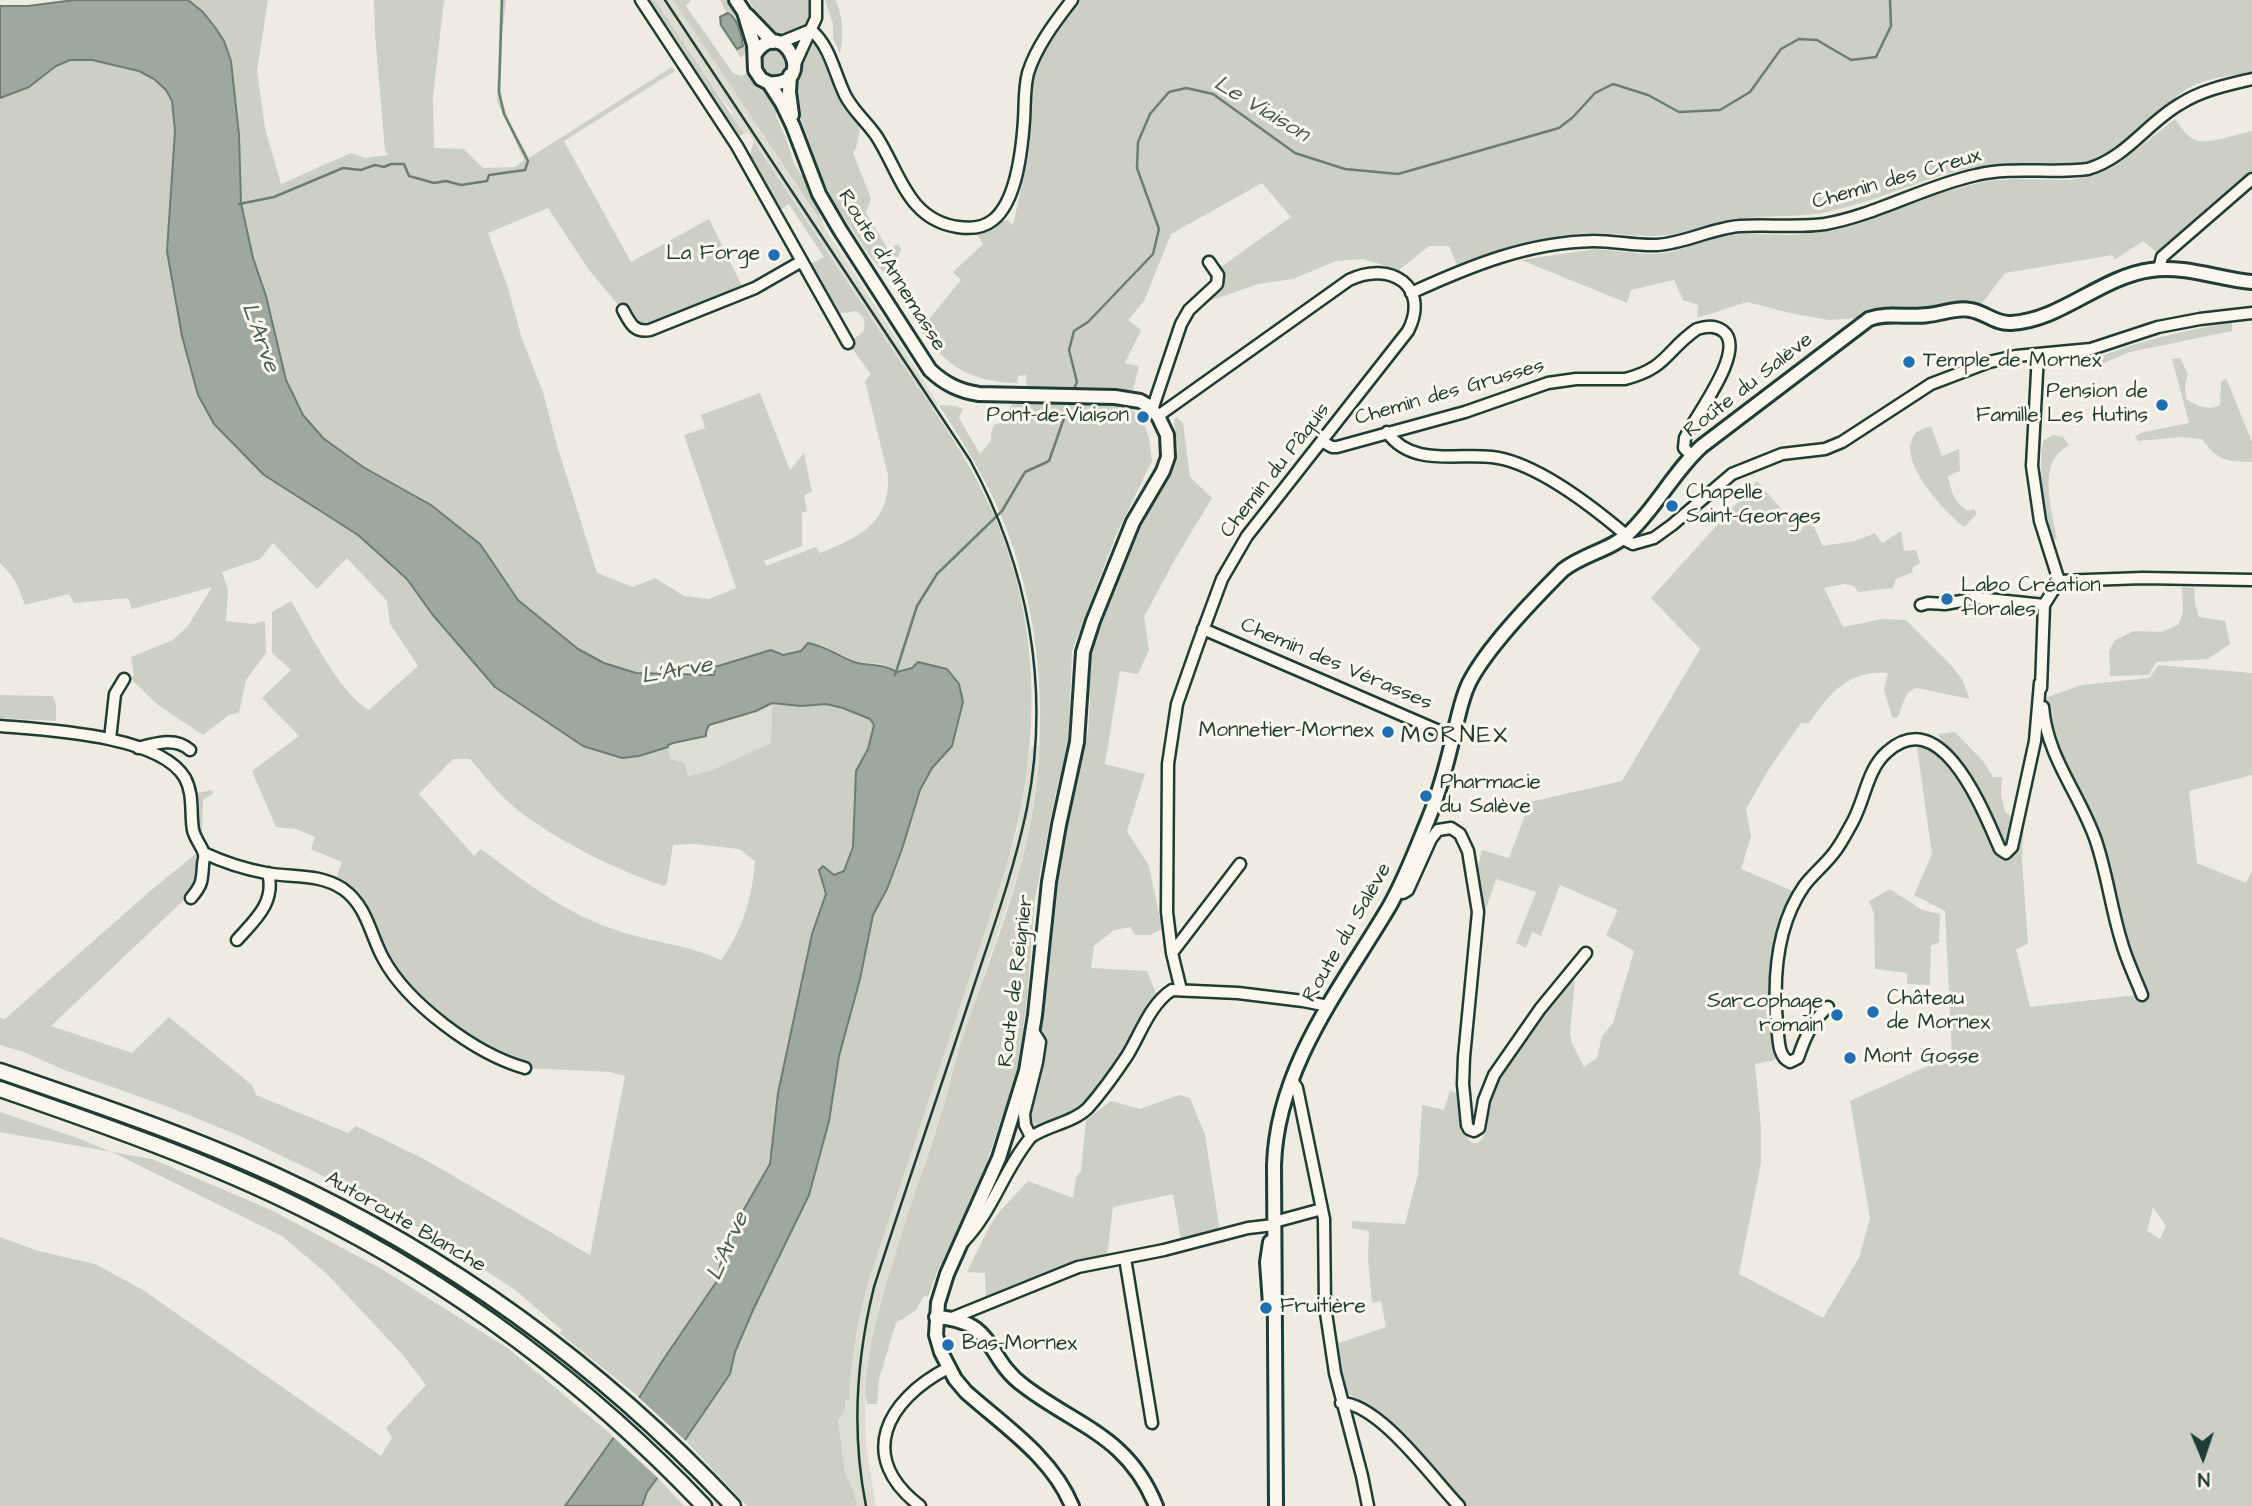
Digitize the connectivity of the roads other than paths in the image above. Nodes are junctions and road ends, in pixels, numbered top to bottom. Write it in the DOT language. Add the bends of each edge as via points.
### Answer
graph roads {
  1 [pos="641,0"];
  2 [pos="736,0"];
  3 [pos="816,0"];
  4 [pos="1072,0"];
  5 [pos="744,12"];
  6 [pos="811,30"];
  7 [pos="776,43"];
  8 [pos="755,54"];
  9 [pos="792,70"];
  10 [pos="2252,79"];
  11 [pos="769,83"];
  12 [pos="793,126"];
  13 [pos="2252,178"];
  14 [pos="802,261"];
  15 [pos="1209,262"];
  16 [pos="2159,269"];
  17 [pos="2252,282"];
  18 [pos="1411,293"];
  19 [pos="623,310"];
  20 [pos="2252,313"];
  21 [pos="848,343"];
  22 [pos="2038,354"];
  23 [pos="1155,413"];
  24 [pos="1387,432"];
  25 [pos="1323,442"];
  26 [pos="1691,455"];
  27 [pos="1624,537"];
  28 [pos="2252,580"];
  29 [pos="2059,581"];
  30 [pos="1921,605"];
  31 [pos="2044,605"];
  32 [pos="1203,629"];
  33 [pos="124,679"];
  34 [pos="2040,683"];
  35 [pos="0,726"];
  36 [pos="1453,737"];
  37 [pos="110,738"];
  38 [pos="138,748"];
  39 [pos="190,750"];
  40 [pos="204,853"];
  41 [pos="1240,864"];
  42 [pos="268,873"];
  43 [pos="1397,891"];
  44 [pos="191,898"];
  45 [pos="237,940"];
  46 [pos="1172,953"];
  47 [pos="1586,953"];
  48 [pos="1181,990"];
  49 [pos="2143,995"];
  50 [pos="1328,1006"];
  51 [pos="1828,1007"];
  52 [pos="1033,1031"];
  53 [pos="524,1068"];
  54 [pos="0,1071"];
  55 [pos="1292,1080"];
  56 [pos="0,1089"];
  57 [pos="1031,1137"];
  58 [pos="1322,1209"];
  59 [pos="1274,1224"];
  60 [pos="959,1246"];
  61 [pos="1125,1258"];
  62 [pos="936,1317"];
  63 [pos="952,1318"];
  64 [pos="948,1368"];
  65 [pos="1341,1403"];
  66 [pos="1153,1423"];
  67 [pos="704,1506"];
  68 [pos="733,1506"];
  69 [pos="920,1506"];
  70 [pos="1072,1506"];
  71 [pos="1156,1506"];
  72 [pos="1276,1506"];
  73 [pos="1367,1506"];
  74 [pos="1459,1506"];
  1 -- 14 [label="street" via="737,146"];
  2 -- 5 [label="main road, Route d'Annemasse"];
  3 -- 6 [label="street"];
  4 -- 6 [label="street" via="1029,72 1015,178 1007,203 989,223 970,229 931,219 913,201 876,135 846,97 824,43"];
  5 -- 7 [label="main road, Route d'Annemasse"];
  5 -- 8 [label="main road, Route d'Annemasse"];
  6 -- 7 [label="street"];
  6 -- 9 [label="street"];
  7 -- 8 [label="main road" via="762,46"];
  7 -- 9 [label="main road, Route d'Annemasse" via="790,51"];
  8 -- 11 [label="main road, Route d'Annemasse" via="756,73"];
  9 -- 11 [label="main road" via="781,82"];
  9 -- 12 [label="main road, Route d'Annemasse"];
  10 -- 18 [label="street, Chemin des Creux" via="2209,90 2178,105 2123,152 2088,169 1979,174 1825,224 1729,227 1658,245 1592,241 1522,250"];
  11 -- 12 [label="main road, Route d'Annemasse"];
  12 -- 23 [label="main road, Route d'Annemasse" via="810,176 829,212 930,370 958,389 979,394 1115,397 1139,401"];
  13 -- 16 [label="street" via="2162,257"];
  14 -- 19 [label="street" via="755,288 649,330 634,328"];
  14 -- 21 [label="street"];
  15 -- 23 [label="street" via="1217,285 1196,302 1181,324"];
  16 -- 17 [label="main road, Route du Salève"];
  16 -- 26 [label="main road, Route du Salève" via="2119,280 2059,310 2020,322 2001,323 1965,309 1869,319"];
  18 -- 23 [label="street" via="1403,281 1385,273 1366,272"];
  18 -- 25 [label="street, Chemin du Pâquis" via="1415,311 1408,331"];
  20 -- 22 [label="street" via="2158,327 2091,349"];
  22 -- 27 [label="street" via="1995,360 1931,384 1842,442 1825,449 1782,454 1732,474 1654,538 1633,544"];
  22 -- 29 [label="street" via="2032,467 2040,521"];
  23 -- 52 [label="main road, Route de Reignier" via="1167,435 1166,463 1133,522 1083,652 1077,742 1049,883"];
  24 -- 25 [label="street, Chemin des Grusses" via="1337,447"];
  24 -- 26 [label="street, Chemin des Grusses" via="1554,382 1639,376 1662,363 1697,329 1716,327 1727,335 1729,356 1685,438 1684,448"];
  24 -- 27 [label="street" via="1394,443 1412,451 1441,457 1479,455 1532,470 1601,513"];
  25 -- 32 [label="street, Chemin du Pâquis" via="1247,536 1222,579"];
  26 -- 27 [label="main road, Route du Salève"];
  27 -- 36 [label="main road, Route du Salève" via="1563,570 1493,648 1468,685"];
  28 -- 29 [label="street"];
  29 -- 31 [label="street"];
  30 -- 31 [label="street" via="1978,598"];
  31 -- 34 [label="street"];
  32 -- 36 [label="street, Chemin des Vérasses"];
  32 -- 46 [label="street, Chemin du Pâquis" via="1170,741 1166,898"];
  33 -- 37 [label="street" via="115,694"];
  34 -- 49 [label="street" via="2049,740 2096,840 2121,941"];
  34 -- 51 [label="street" via="2027,786 2012,846 2006,853 1965,778 1937,746 1926,740 1906,742 1887,752 1877,764 1837,850 1807,883 1787,919 1776,991 1779,1041 1786,1061 1798,1058 1808,1031"];
  35 -- 37 [label="street"];
  36 -- 43 [label="main road, Route du Salève" via="1434,805"];
  37 -- 38 [label="street"];
  38 -- 39 [label="street" via="177,742"];
  38 -- 40 [label="street" via="169,761 184,778 191,796 194,833"];
  40 -- 42 [label="street"];
  40 -- 44 [label="street" via="201,887"];
  41 -- 46 [label="street"];
  42 -- 45 [label="street" via="268,900"];
  42 -- 53 [label="street" via="321,879 345,891 362,909 390,970 417,1000 482,1049"];
  43 -- 47 [label="street" via="1408,890 1438,830 1451,828 1460,834 1468,851 1478,912 1464,1058 1465,1109 1472,1131 1479,1128 1488,1088 1499,1066"];
  43 -- 50 [label="main road, Route du Salève"];
  46 -- 48 [label="street, Chemin du Pâquis"];
  48 -- 50 [label="street"];
  48 -- 57 [label="street" via="1172,990 1158,1004 1117,1070 1086,1109"];
  50 -- 55 [label="main road, Route du Salève"];
  52 -- 57 [label="street" via="1040,1042 1038,1062 1024,1114"];
  52 -- 60 [label="main road, Route de Reignier" via="1009,1129"];
  54 -- 68 [label="highway, Autoroute Blanche" via="187,1138 315,1194 432,1259 559,1346 652,1425"];
  55 -- 58 [label="street"];
  55 -- 59 [label="main road, Route du Salève" via="1276,1139"];
  56 -- 67 [label="highway, Autoroute Blanche" via="178,1153 306,1210 421,1275 546,1362 618,1422"];
  57 -- 60 [label="street" via="976,1228"];
  58 -- 59 [label="street"];
  58 -- 65 [label="street" via="1326,1314"];
  59 -- 61 [label="street"];
  59 -- 72 [label="main road, Route du Salève" via="1267,1272 1275,1330"];
  60 -- 62 [label="main road, Route de Reignier" via="942,1287"];
  61 -- 63 [label="street" via="1078,1267"];
  61 -- 66 [label="street"];
  62 -- 63 [label="main road"];
  62 -- 64 [label="main road, Route de Reignier" via="938,1342"];
  63 -- 71 [label="main road" via="978,1330 1009,1374 1024,1387 1121,1451"];
  64 -- 69 [label="street" via="911,1394 885,1434 890,1473"];
  64 -- 70 [label="main road, Route de Reignier" via="966,1392 1043,1461"];
  65 -- 73 [label="street"];
  65 -- 74 [label="street" via="1376,1416"];
}
